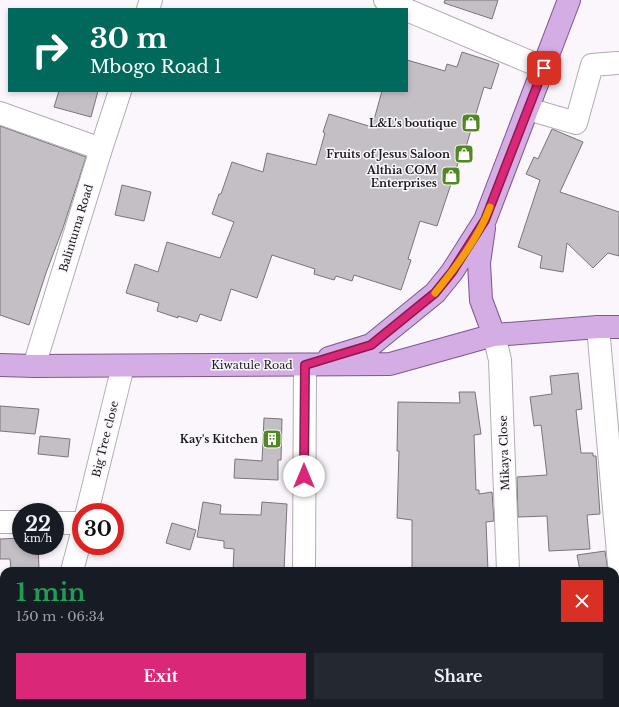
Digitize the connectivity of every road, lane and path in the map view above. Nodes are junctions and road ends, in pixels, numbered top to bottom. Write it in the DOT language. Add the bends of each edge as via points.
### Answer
graph roads {
  1 [pos="384,0"];
  2 [pos="569,0"];
  3 [pos="404,8"];
  4 [pos="408,10"];
  5 [pos="617,63"];
  6 [pos="544,68"];
  7 [pos="120,92"];
  8 [pos="528,109"];
  9 [pos="0,113"];
  10 [pos="101,149"];
  11 [pos="485,220"];
  12 [pos="608,327"];
  13 [pos="494,335"];
  14 [pos="0,365"];
  15 [pos="305,365"];
  16 [pos="34,366"];
  17 [pos="123,366"];
  18 [pos="89,503"];
  19 [pos="0,522"];
  20 [pos="12,522"];
  21 [pos="76,555"];
  22 [pos="619,564"];
  23 [pos="73,567"];
  24 [pos="304,567"];
  25 [pos="508,567"];
  1 -- 3 [label="street"];
  2 -- 6 [label="main road"];
  4 -- 6 [label="street"];
  5 -- 8 [label="street" via="592,65 576,123"];
  6 -- 8 [label="main road"];
  7 -- 10 [label="street, Balintuma Road"];
  8 -- 11 [label="main road"];
  9 -- 10 [label="street"];
  10 -- 16 [label="street, Balintuma Road"];
  11 -- 13 [label="main road" via="479,263 481,300"];
  11 -- 15 [label="main road" via="435,293 371,345"];
  12 -- 13 [label="main road, Kiwatule Road"];
  12 -- 22 [label="street"];
  13 -- 15 [label="main road, Kiwatule Road" via="390,364"];
  13 -- 25 [label="street, Mikaya Close" via="500,360"];
  14 -- 16 [label="main road, Kiwatule Road"];
  15 -- 17 [label="main road, Kiwatule Road"];
  15 -- 24 [label="street"];
  16 -- 17 [label="main road, Kiwatule Road"];
  17 -- 18 [label="street, Big Tree close"];
  19 -- 20 [label="street"];
  21 -- 23 [label="street"];
}
